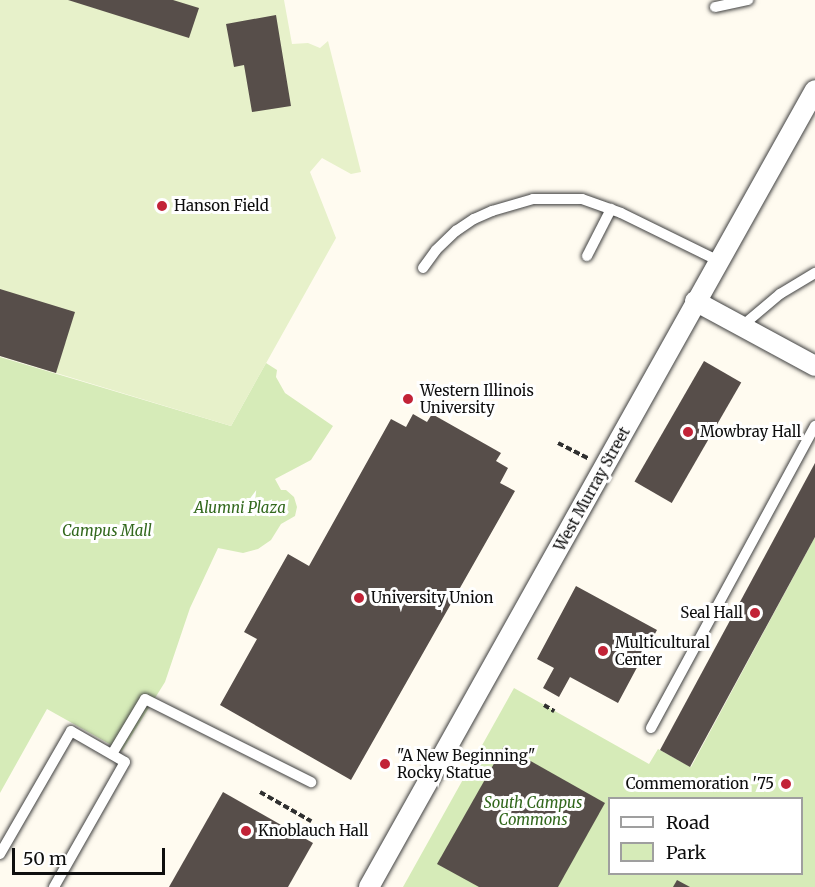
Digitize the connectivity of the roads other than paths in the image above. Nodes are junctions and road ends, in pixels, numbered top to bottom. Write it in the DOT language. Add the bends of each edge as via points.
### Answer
graph roads {
  1 [pos="748,0"];
  2 [pos="715,7"];
  3 [pos="815,90"];
  4 [pos="611,209"];
  5 [pos="587,256"];
  6 [pos="719,261"];
  7 [pos="423,268"];
  8 [pos="815,273"];
  9 [pos="695,301"];
  10 [pos="742,326"];
  11 [pos="815,366"];
  12 [pos="815,426"];
  13 [pos="651,728"];
  14 [pos="112,754"];
  15 [pos="311,782"];
  16 [pos="0,854"];
  17 [pos="54,887"];
  18 [pos="369,887"];
  1 -- 2 [label="lane"];
  3 -- 6 [label="street, West Murray Street"];
  4 -- 5 [label="lane"];
  4 -- 6 [label="lane"];
  4 -- 7 [label="lane" via="582,199 533,199 492,211 456,231"];
  6 -- 9 [label="street, West Murray Street"];
  8 -- 10 [label="lane" via="780,294"];
  9 -- 10 [label="street"];
  9 -- 18 [label="street, West Murray Street"];
  10 -- 11 [label="street"];
  12 -- 13 [label="lane"];
  14 -- 15 [label="lane" via="145,699"];
  14 -- 16 [label="lane" via="70,731"];
  14 -- 17 [label="lane" via="125,762"];
}
